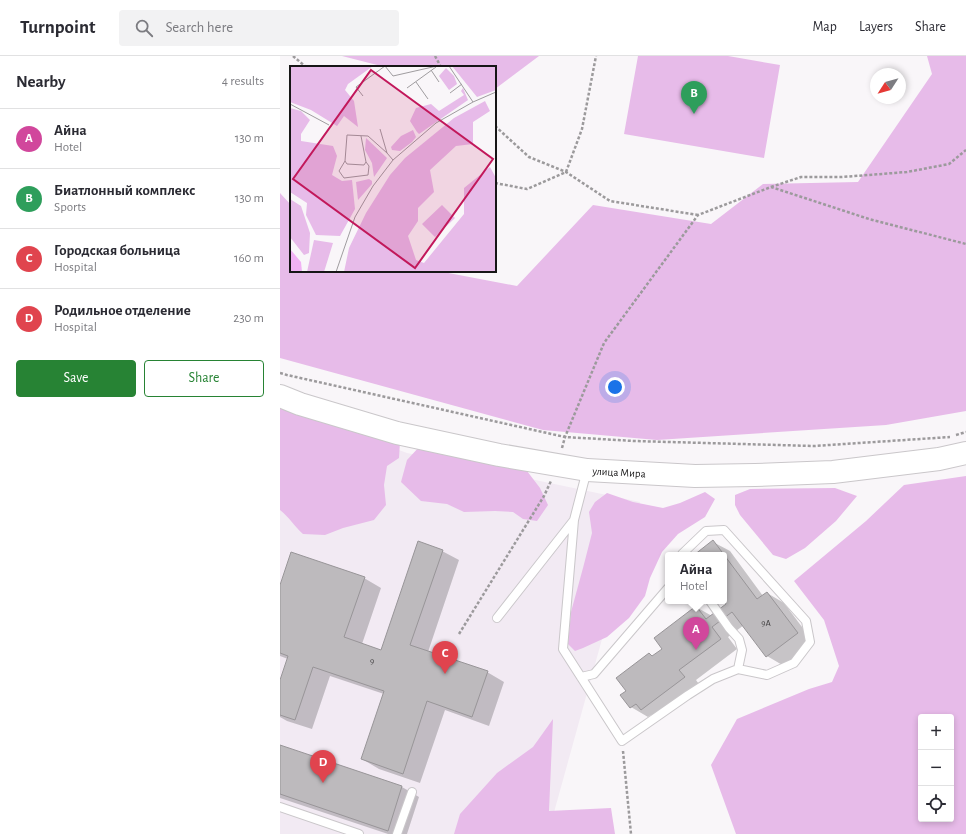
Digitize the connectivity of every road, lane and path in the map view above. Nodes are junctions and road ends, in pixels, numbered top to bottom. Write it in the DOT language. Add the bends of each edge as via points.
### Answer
graph roads {
  1 [pos="293,56"];
  2 [pos="435,56"];
  3 [pos="596,56"];
  4 [pos="305,66"];
  5 [pos="440,66"];
  6 [pos="496,127"];
  7 [pos="966,150"];
  8 [pos="566,172"];
  9 [pos="496,183"];
  10 [pos="771,187"];
  11 [pos="698,214"];
  12 [pos="966,244"];
  13 [pos="280,373"];
  14 [pos="280,396"];
  15 [pos="966,432"];
  16 [pos="564,438"];
  17 [pos="966,453"];
  18 [pos="558,465"];
  19 [pos="587,470"];
  20 [pos="574,520"];
  21 [pos="684,552"];
  22 [pos="665,591"];
  23 [pos="712,604"];
  24 [pos="497,618"];
  25 [pos="459,634"];
  26 [pos="738,669"];
  27 [pos="581,677"];
  28 [pos="622,741"];
  29 [pos="412,792"];
  30 [pos="280,807"];
  31 [pos="359,834"];
  32 [pos="397,834"];
  33 [pos="631,834"];
  1 -- 4 [label="path"];
  2 -- 5 [label="path"];
  3 -- 8 [label="path" via="582,129"];
  6 -- 8 [label="path" via="529,157"];
  7 -- 10 [label="path" via="949,164 942,166 842,178 801,177"];
  8 -- 9 [label="path" via="528,189"];
  8 -- 11 [label="path" via="610,201"];
  10 -- 11 [label="path"];
  10 -- 12 [label="path" via="869,219"];
  11 -- 16 [label="path" via="604,343"];
  13 -- 16 [label="path"];
  14 -- 18 [label="main road, улица Мира" via="398,433"];
  15 -- 16 [label="path" via="950,437 814,446"];
  16 -- 18 [label="path"];
  17 -- 19 [label="main road, улица Мира" via="939,459 833,472 755,476 695,476"];
  18 -- 19 [label="main road, улица Мира"];
  18 -- 25 [label="path" via="544,496"];
  19 -- 20 [label="lane"];
  20 -- 24 [label="lane"];
  20 -- 27 [label="lane" via="563,649"];
  21 -- 26 [label="lane" via="706,531 724,530 806,621 810,642 794,663 767,675"];
  22 -- 27 [label="lane" via="594,674"];
  23 -- 26 [label="lane" via="739,639 742,650"];
  26 -- 28 [label="lane" via="713,679"];
  27 -- 28 [label="lane"];
  28 -- 33 [label="path"];
  29 -- 32 [label="lane"];
  30 -- 31 [label="lane"];
}
